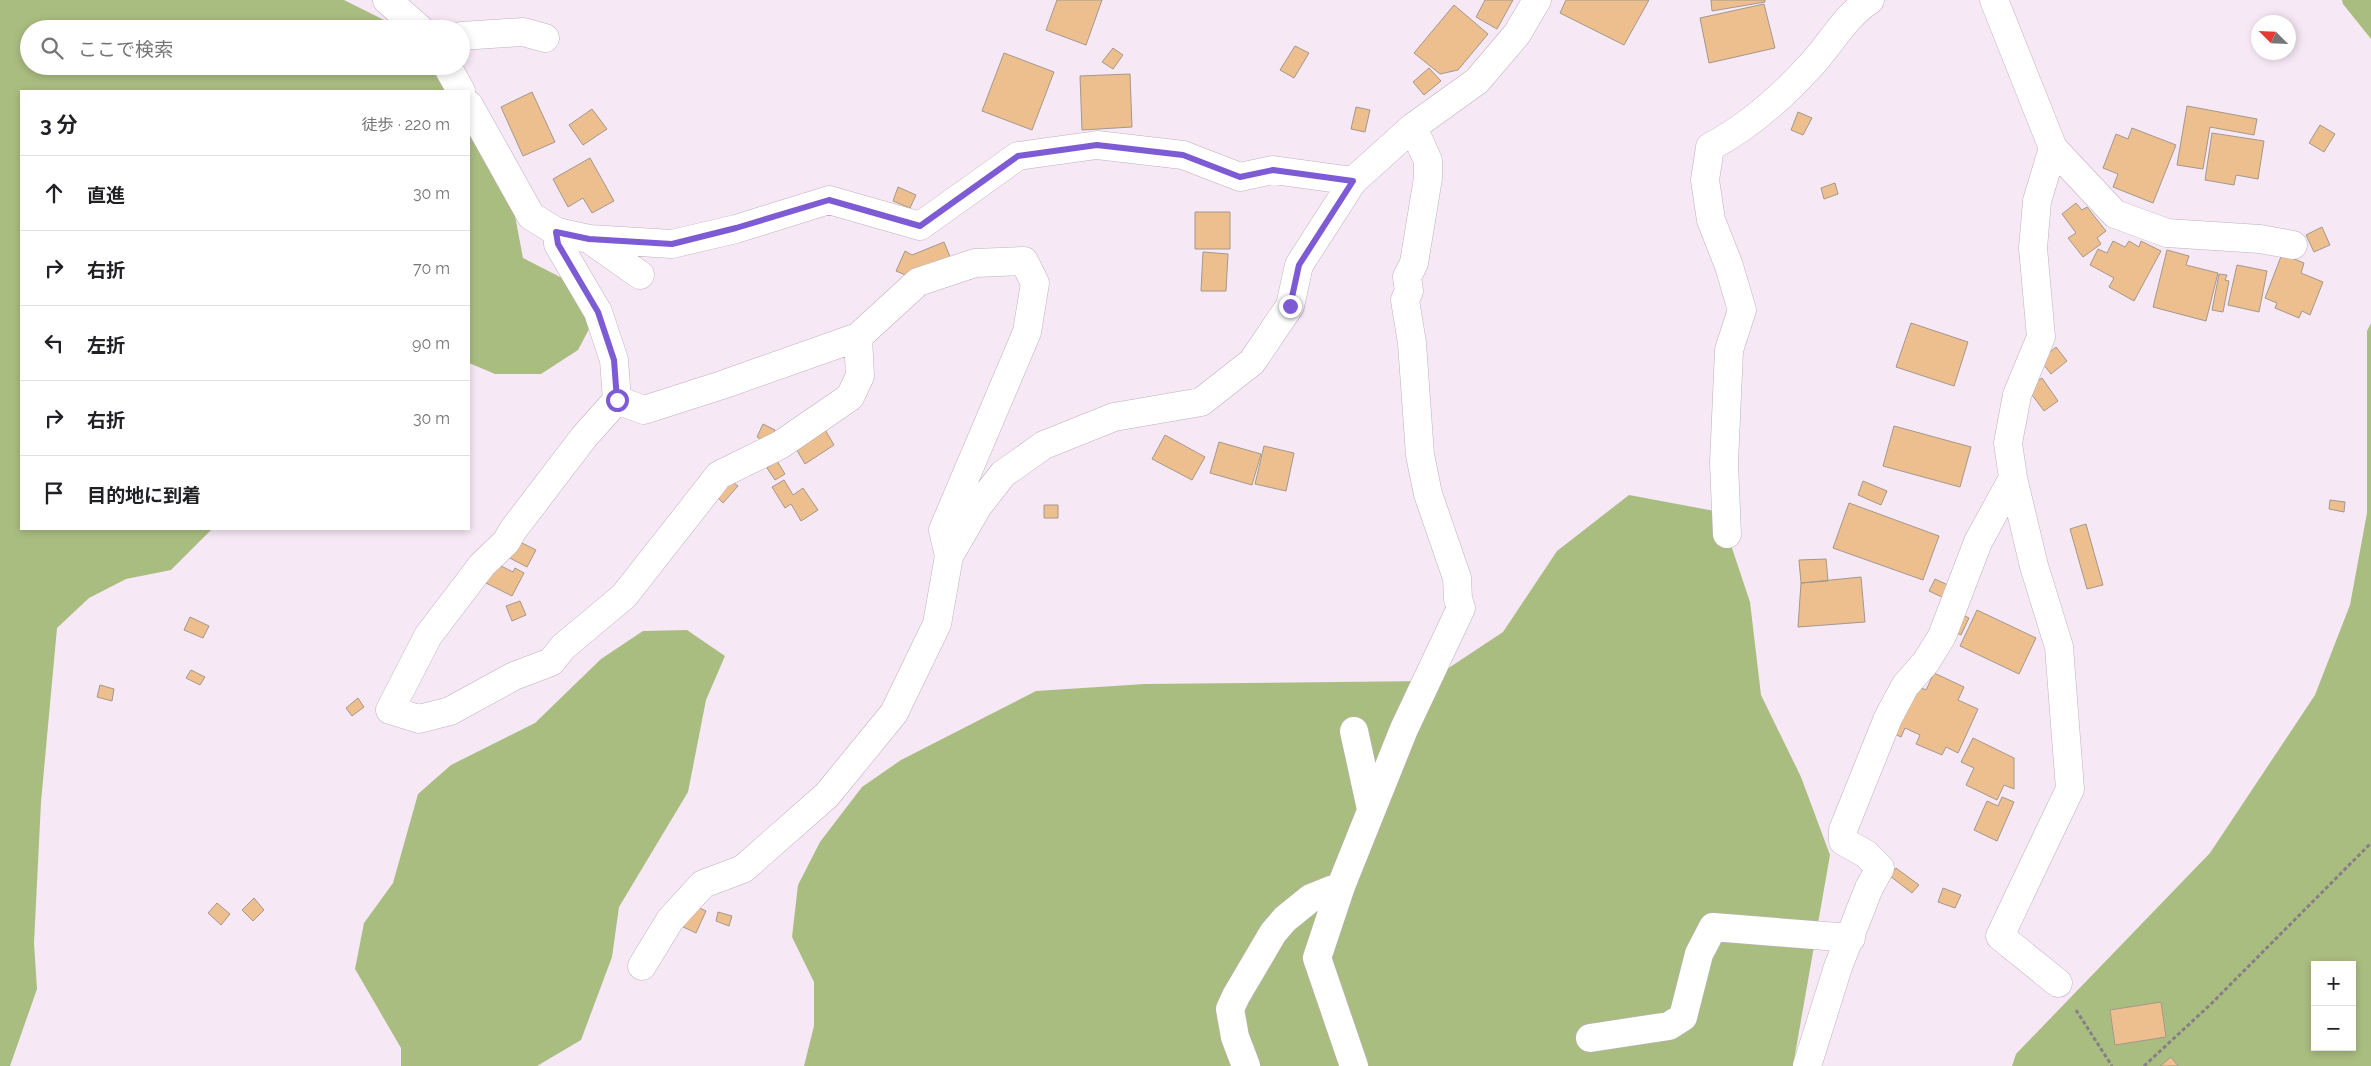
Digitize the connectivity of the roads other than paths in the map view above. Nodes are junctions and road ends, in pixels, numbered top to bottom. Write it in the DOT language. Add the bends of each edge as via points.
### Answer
graph roads {
  1 [pos="387,0"];
  2 [pos="1537,0"];
  3 [pos="1870,0"];
  4 [pos="1994,0"];
  5 [pos="410,20"];
  6 [pos="470,35"];
  7 [pos="545,38"];
  8 [pos="452,75"];
  9 [pos="460,90"];
  10 [pos="470,107"];
  11 [pos="1413,127"];
  12 [pos="2053,148"];
  13 [pos="1353,181"];
  14 [pos="556,232"];
  15 [pos="589,239"];
  16 [pos="2293,246"];
  17 [pos="640,275"];
  18 [pos="858,337"];
  19 [pos="617,400"];
  20 [pos="2013,478"];
  21 [pos="1727,534"];
  22 [pos="949,556"];
  23 [pos="1354,731"];
  24 [pos="1371,809"];
  25 [pos="1341,886"];
  26 [pos="1851,938"];
  27 [pos="642,966"];
  28 [pos="2058,983"];
  29 [pos="1590,1038"];
  30 [pos="1246,1066"];
  31 [pos="1354,1066"];
  32 [pos="1808,1066"];
  1 -- 5 [label="street"];
  2 -- 11 [label="street" via="1517,34 1477,81"];
  3 -- 21 [label="street" via="1848,18 1812,65 1757,117 1710,147 1705,180 1711,220 1742,310 1729,350 1724,463"];
  4 -- 12 [label="street"];
  6 -- 7 [label="street" via="523,32"];
  8 -- 9 [label="street"];
  10 -- 14 [label="street" via="531,216"];
  11 -- 13 [label="street"];
  11 -- 24 [label="street" via="1428,161 1416,256 1407,277 1409,290 1405,300 1412,343 1420,455 1428,494 1457,578 1461,608 1404,729"];
  12 -- 16 [label="street" via="2115,214 2213,247 2260,239"];
  12 -- 20 [label="street" via="2037,200 2033,248 2041,337 2017,395 2008,443"];
  13 -- 15 [label="street" via="1273,170 1240,177 1183,155 1097,145 1018,156 920,226 829,200 672,244"];
  13 -- 22 [label="street" via="1299,265 1290,306 1252,362 1201,402 1114,417 1044,445 1003,474 978,506"];
  14 -- 15 [label="street"];
  14 -- 19 [label="street" via="558,244 598,312 614,360"];
  15 -- 17 [label="street"];
  18 -- 19 [label="street" via="644,410"];
  18 -- 19 [label="street" via="860,376 850,397 780,445 719,475 624,596 563,647 551,662 514,676 450,711 419,720 390,710 428,636 482,565 506,542 584,437"];
  18 -- 22 [label="street" via="918,282 975,263 1024,260 1035,283 1027,332 943,530"];
  20 -- 26 [label="street" via="1978,542 1942,636 1926,662 1905,686 1888,718 1843,830 1842,841 1866,854 1880,868 1869,888"];
  20 -- 28 [label="street" via="2034,566 2059,647 2070,789 2000,936"];
  22 -- 27 [label="street" via="937,624 894,714 827,796 743,868 703,884 670,920"];
  23 -- 24 [label="street"];
  24 -- 25 [label="street"];
  25 -- 30 [label="street" via="1311,898 1285,919 1273,933 1236,996 1230,1009 1235,1037"];
  25 -- 31 [label="street" via="1317,958"];
  26 -- 29 [label="street" via="1713,927 1700,954 1683,1017 1669,1026"];
  26 -- 32 [label="street" via="1822,1014"];
}
